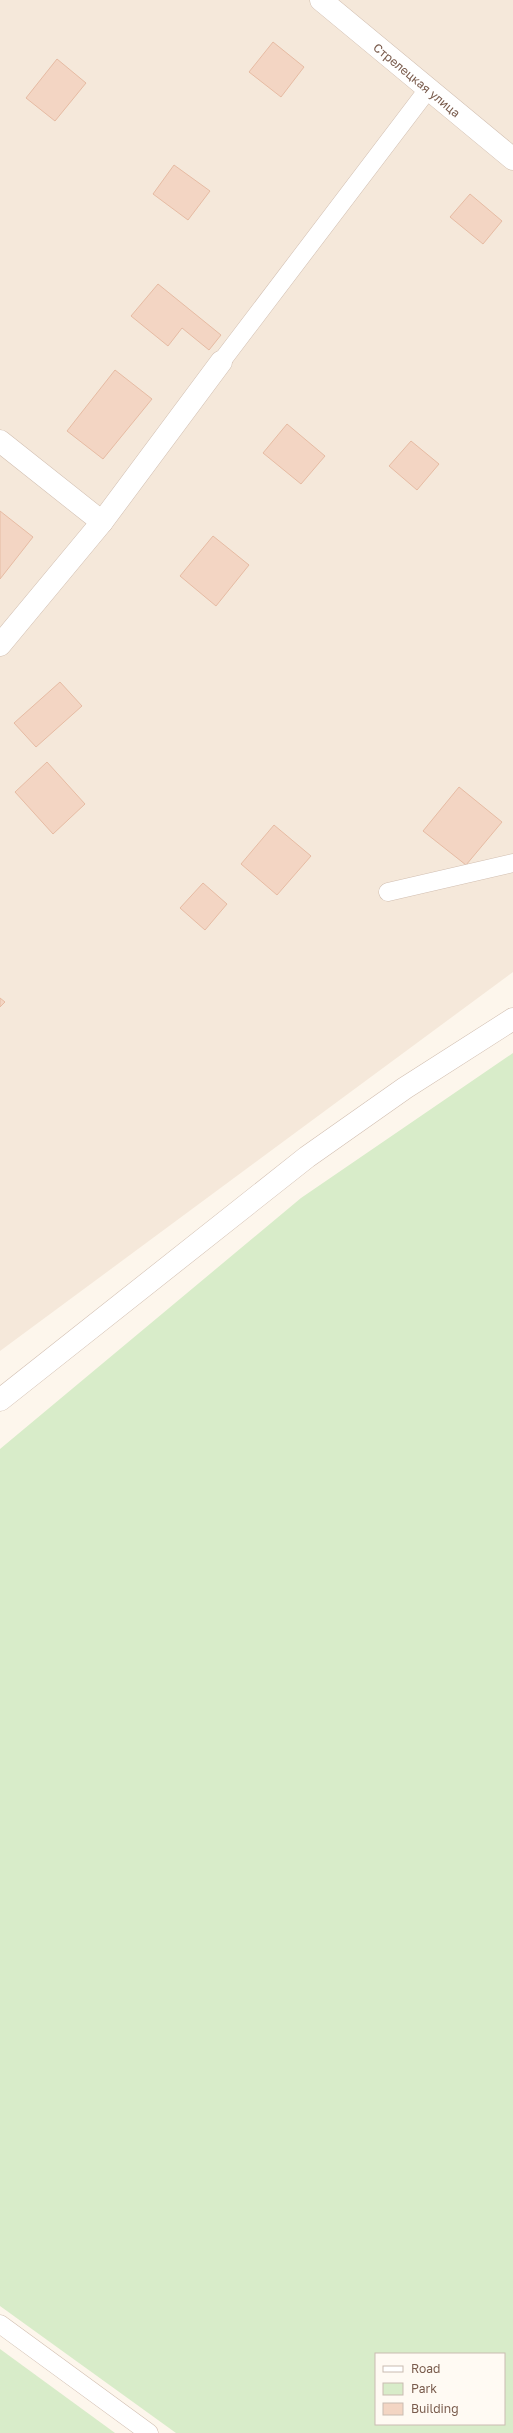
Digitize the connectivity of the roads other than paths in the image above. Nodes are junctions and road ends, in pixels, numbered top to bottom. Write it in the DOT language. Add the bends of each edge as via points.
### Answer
graph roads {
  1 [pos="321,0"];
  2 [pos="429,88"];
  3 [pos="513,159"];
  4 [pos="220,362"];
  5 [pos="0,441"];
  6 [pos="102,522"];
  7 [pos="0,645"];
  8 [pos="513,863"];
  9 [pos="388,892"];
  10 [pos="513,1019"];
  11 [pos="0,1400"];
  12 [pos="0,2324"];
  13 [pos="149,2433"];
  1 -- 2 [label="street, Стрелецкая улица"];
  2 -- 3 [label="street, Стрелецкая улица"];
  2 -- 4 [label="lane"];
  4 -- 6 [label="street"];
  5 -- 6 [label="street"];
  6 -- 7 [label="street"];
  8 -- 9 [label="lane"];
  10 -- 11 [label="street" via="405,1088 307,1157"];
  12 -- 13 [label="lane"];
}
